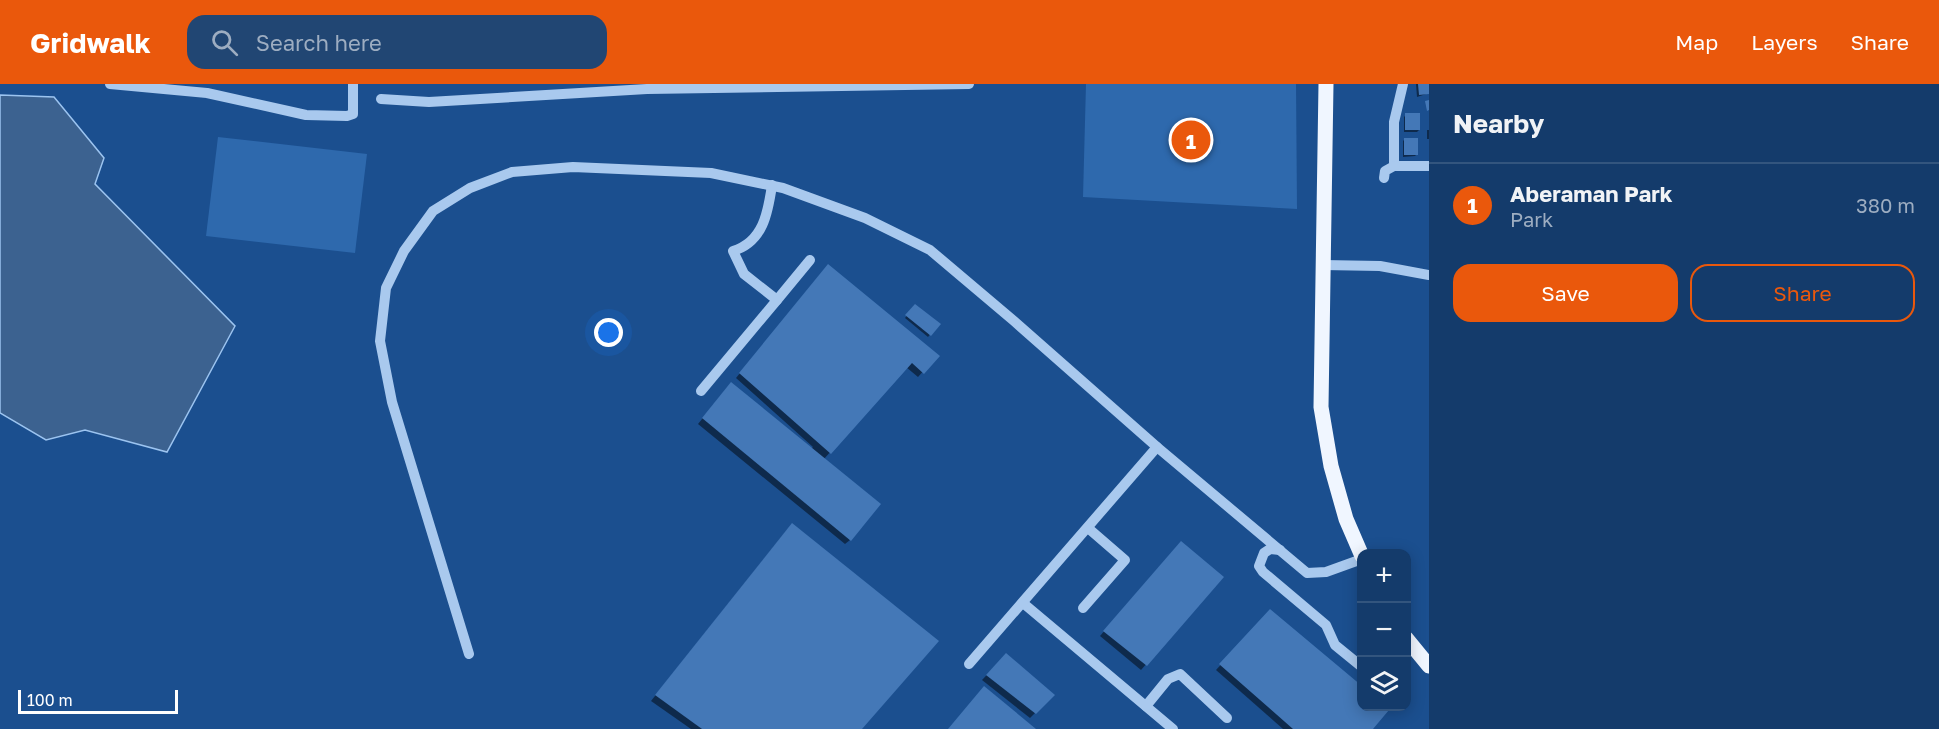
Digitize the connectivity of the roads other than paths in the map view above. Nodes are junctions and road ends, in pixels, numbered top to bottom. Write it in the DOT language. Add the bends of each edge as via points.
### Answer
graph roads {
  1 [pos="110,84"];
  2 [pos="353,84"];
  3 [pos="969,84"];
  4 [pos="1326,84"];
  5 [pos="1403,84"];
  6 [pos="381,99"];
  7 [pos="1394,166"];
  8 [pos="1429,166"];
  9 [pos="1384,178"];
  10 [pos="772,186"];
  11 [pos="810,260"];
  12 [pos="1323,265"];
  13 [pos="1429,275"];
  14 [pos="777,300"];
  15 [pos="701,391"];
  16 [pos="1157,447"];
  17 [pos="1088,528"];
  18 [pos="1359,549"];
  19 [pos="1280,550"];
  20 [pos="1357,559"];
  21 [pos="1023,603"];
  22 [pos="1083,608"];
  23 [pos="1411,643"];
  24 [pos="469,654"];
  25 [pos="1357,663"];
  26 [pos="969,664"];
  27 [pos="1429,666"];
  28 [pos="1146,706"];
  29 [pos="1227,718"];
  30 [pos="1173,729"];
  1 -- 2 [label="street" via="207,93 306,115 346,116 353,114"];
  3 -- 6 [label="street" via="647,89 429,102"];
  4 -- 12 [label="main road"];
  5 -- 7 [label="street" via="1394,122"];
  7 -- 8 [label="street"];
  7 -- 9 [label="street" via="1385,171"];
  10 -- 14 [label="street" via="768,213 759,234 733,251 744,274"];
  10 -- 16 [label="street" via="865,218 930,250"];
  10 -- 24 [label="street" via="711,173 573,167 512,172 470,188 433,211 404,251 386,288 380,341 392,402"];
  11 -- 14 [label="street"];
  12 -- 13 [label="street" via="1380,266"];
  12 -- 18 [label="main road" via="1321,407 1331,466"];
  14 -- 15 [label="street"];
  16 -- 17 [label="street"];
  16 -- 19 [label="street"];
  17 -- 21 [label="street"];
  17 -- 22 [label="street" via="1125,560"];
  19 -- 20 [label="street" via="1307,573 1326,572"];
  19 -- 25 [label="street" via="1264,553 1259,566 1263,572 1326,625 1335,645"];
  21 -- 26 [label="street"];
  21 -- 28 [label="street"];
  23 -- 27 [label="main road"];
  28 -- 29 [label="street" via="1168,679 1180,674"];
  28 -- 30 [label="street"];
}
